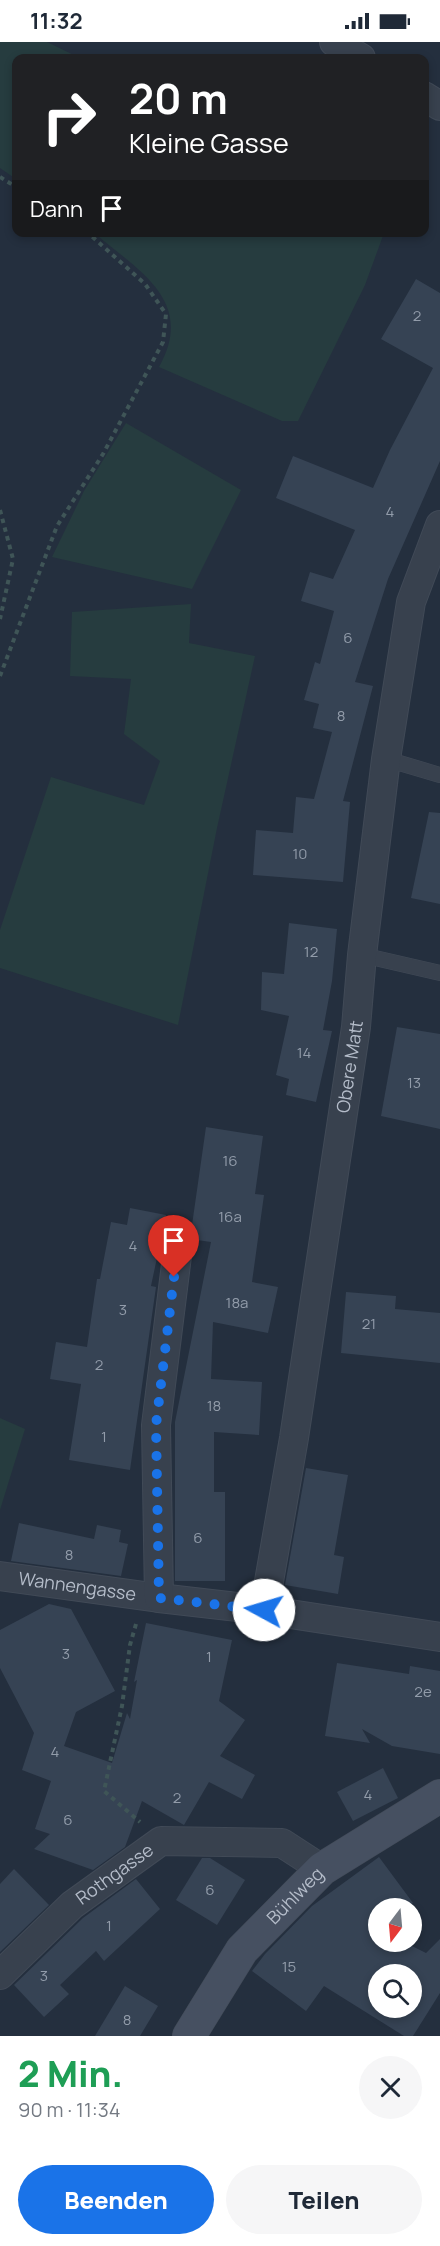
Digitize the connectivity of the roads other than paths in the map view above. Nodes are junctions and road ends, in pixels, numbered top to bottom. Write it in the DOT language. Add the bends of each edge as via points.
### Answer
graph roads {
  1 [pos="334,42"];
  2 [pos="354,54"];
  3 [pos="440,525"];
  4 [pos="386,759"];
  5 [pos="440,775"];
  6 [pos="362,956"];
  7 [pos="440,972"];
  8 [pos="177,1256"];
  9 [pos="0,1576"];
  10 [pos="159,1598"];
  11 [pos="264,1610"];
  12 [pos="440,1638"];
  13 [pos="440,1796"];
  14 [pos="322,1869"];
  15 [pos="0,1975"];
  16 [pos="189,2036"];
  1 -- 2 [label="street"];
  3 -- 4 [label="street, Obere Matt" via="411,602"];
  4 -- 5 [label="lane"];
  4 -- 6 [label="street, Obere Matt"];
  6 -- 7 [label="lane"];
  6 -- 11 [label="street, Obere Matt" via="351,1062"];
  8 -- 10 [label="street" via="156,1425"];
  9 -- 10 [label="street, Wannengasse"];
  10 -- 11 [label="street, Wannengasse"];
  11 -- 12 [label="street, Wannengasse"];
  13 -- 14 [label="street, Bühlweg"];
  14 -- 15 [label="street, Rothgasse" via="282,1844 161,1841 72,1905"];
  14 -- 16 [label="street, Bühlweg" via="242,1950"];
}
